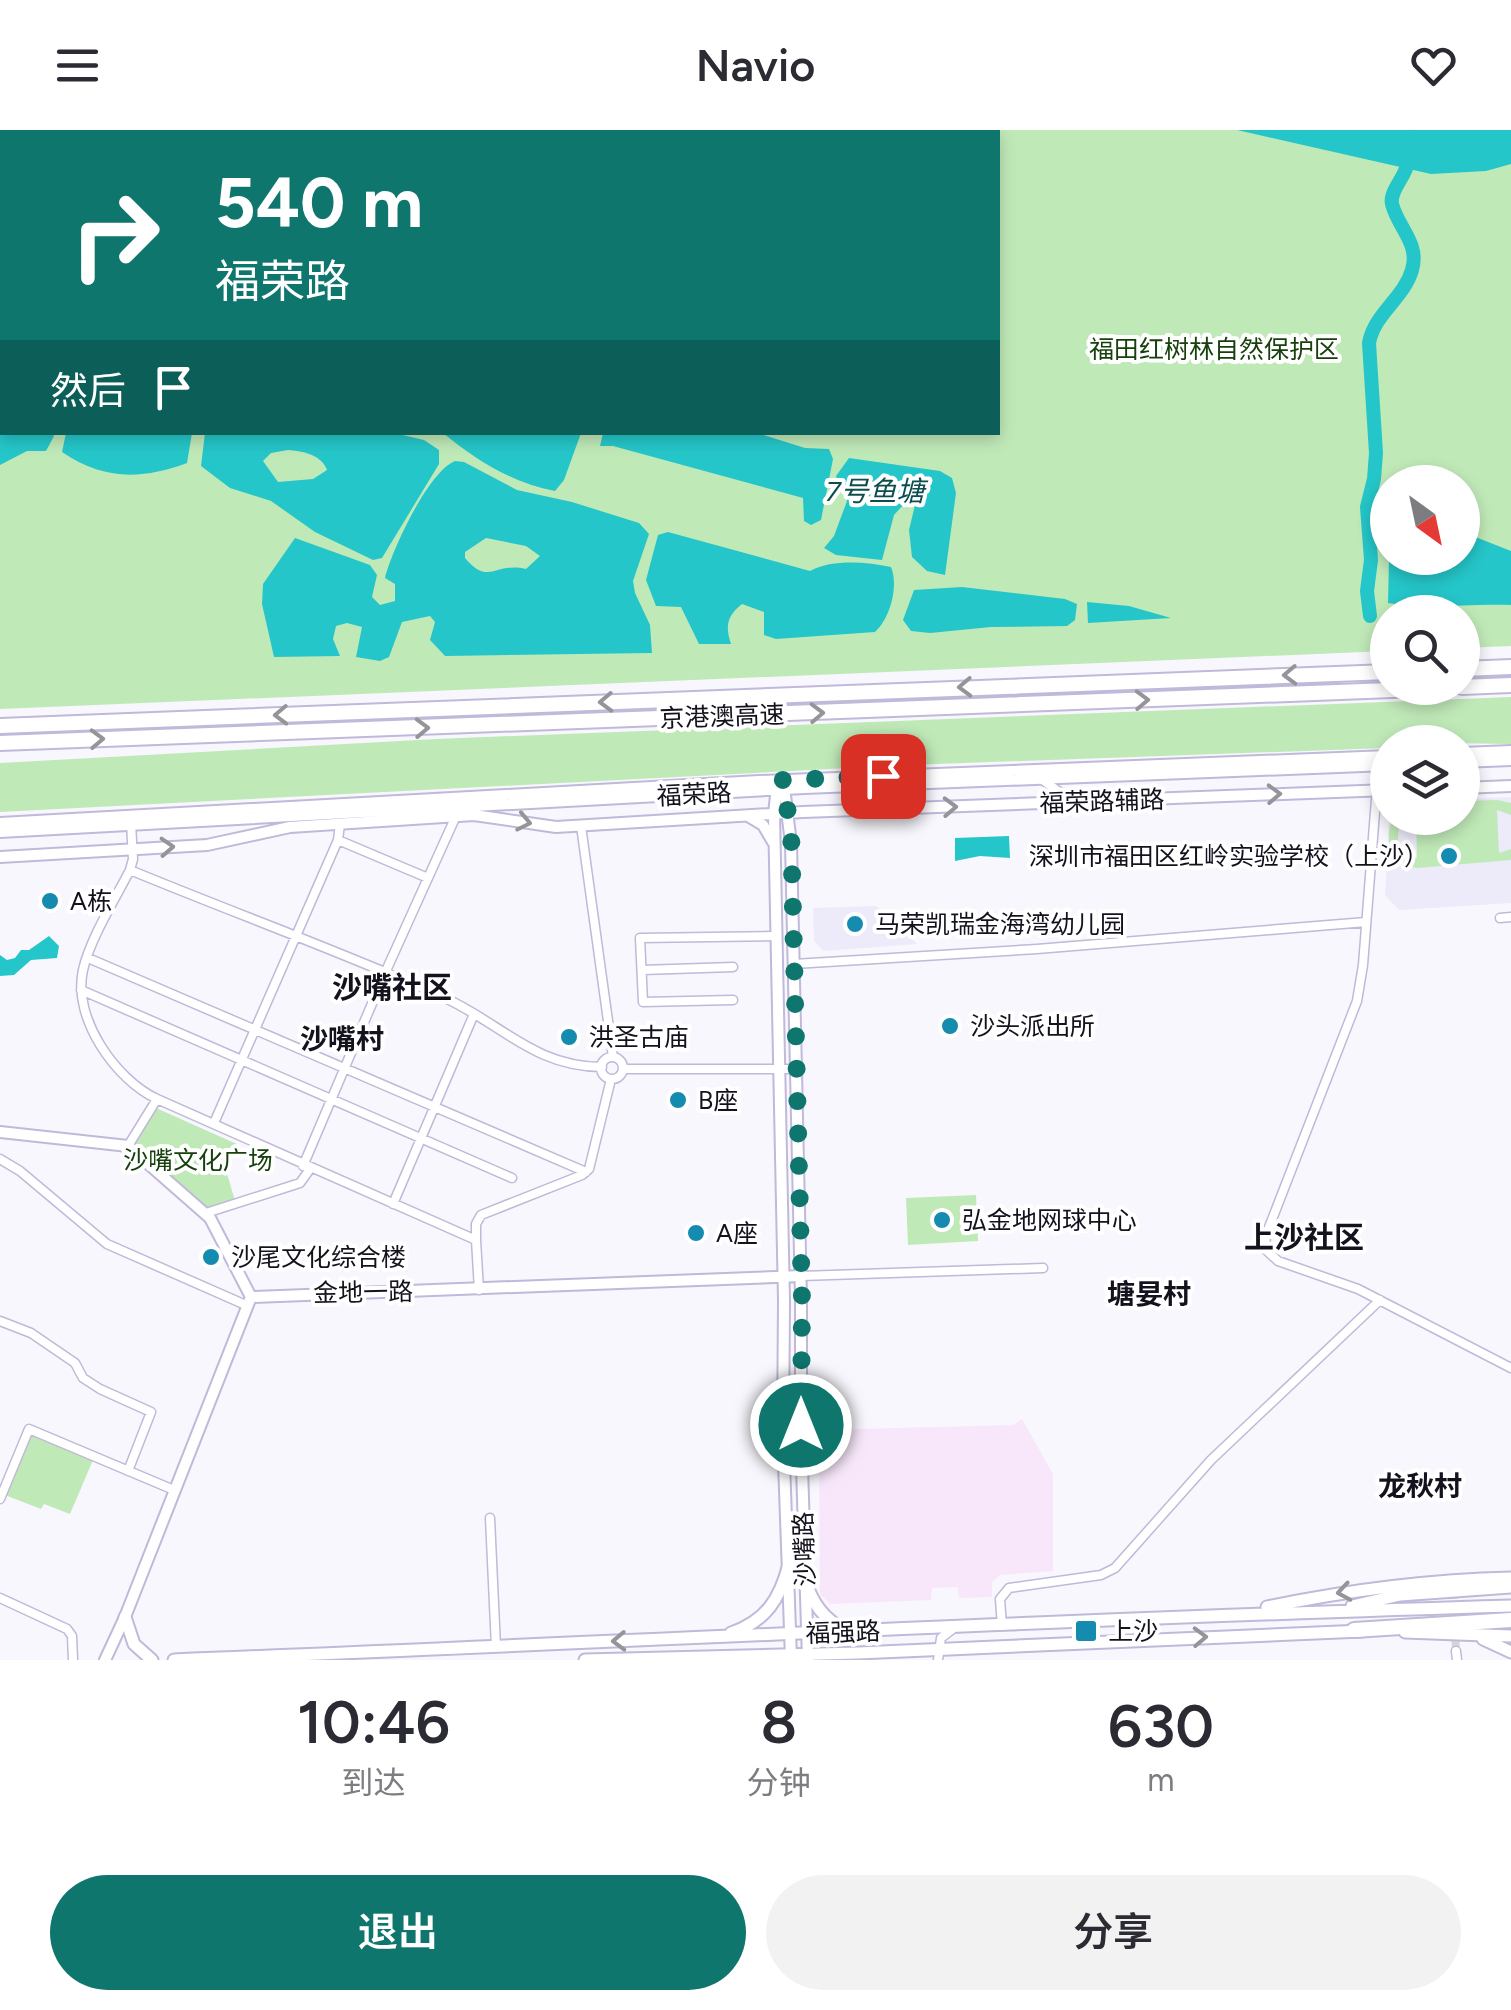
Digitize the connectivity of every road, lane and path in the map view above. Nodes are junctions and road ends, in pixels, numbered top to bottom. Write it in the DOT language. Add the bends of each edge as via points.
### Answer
graph roads {
  1 [pos="1511,667"];
  2 [pos="1480,668"];
  3 [pos="1370,673"];
  4 [pos="1511,685"];
  5 [pos="1480,686"];
  6 [pos="1370,691"];
  7 [pos="0,726"];
  8 [pos="0,743"];
  9 [pos="1511,751"];
  10 [pos="1480,752"];
  11 [pos="1511,760"];
  12 [pos="1480,761"];
  13 [pos="1370,762"];
  14 [pos="1370,762"];
  15 [pos="1041,779"];
  16 [pos="780,785"];
  17 [pos="1511,786"];
  18 [pos="1480,787"];
  19 [pos="809,788"];
  20 [pos="1370,791"];
  21 [pos="1074,802"];
  22 [pos="789,810"];
  23 [pos="458,812"];
  24 [pos="817,812"];
  25 [pos="774,814"];
  26 [pos="310,815"];
  27 [pos="746,816"];
  28 [pos="273,817"];
  29 [pos="130,820"];
  30 [pos="0,823"];
  31 [pos="340,824"];
  32 [pos="581,826"];
  33 [pos="290,827"];
  34 [pos="0,832"];
  35 [pos="1377,835"];
  36 [pos="338,840"];
  37 [pos="791,843"];
  38 [pos="132,849"];
  39 [pos="775,849"];
  40 [pos="0,857"];
  41 [pos="130,870"];
  42 [pos="428,878"];
  43 [pos="1511,917"];
  44 [pos="1500,918"];
  45 [pos="1366,922"];
  46 [pos="777,936"];
  47 [pos="295,938"];
  48 [pos="88,958"];
  49 [pos="794,964"];
  50 [pos="733,967"];
  51 [pos="642,970"];
  52 [pos="385,972"];
  53 [pos="82,990"];
  54 [pos="733,1000"];
  55 [pos="474,1014"];
  56 [pos="255,1029"];
  57 [pos="614,1058"];
  58 [pos="242,1060"];
  59 [pos="602,1067"];
  60 [pos="344,1069"];
  61 [pos="623,1069"];
  62 [pos="796,1069"];
  63 [pos="780,1070"];
  64 [pos="611,1079"];
  65 [pos="158,1099"];
  66 [pos="331,1100"];
  67 [pos="435,1106"];
  68 [pos="214,1123"];
  69 [pos="0,1132"];
  70 [pos="421,1140"];
  71 [pos="128,1146"];
  72 [pos="0,1159"];
  73 [pos="307,1168"];
  74 [pos="586,1172"];
  75 [pos="512,1178"];
  76 [pos="393,1204"];
  77 [pos="206,1213"];
  78 [pos="476,1240"];
  79 [pos="1044,1268"];
  80 [pos="784,1276"];
  81 [pos="801,1276"];
  82 [pos="480,1290"];
  83 [pos="1380,1300"];
  84 [pos="250,1301"];
  85 [pos="0,1321"];
  86 [pos="1511,1368"];
  87 [pos="128,1471"];
  88 [pos="174,1490"];
  89 [pos="0,1499"];
  90 [pos="490,1518"];
  91 [pos="790,1564"];
  92 [pos="804,1578"];
  93 [pos="1511,1578"];
  94 [pos="1511,1588"];
  95 [pos="0,1598"];
  96 [pos="1511,1606"];
  97 [pos="1239,1612"];
  98 [pos="1330,1612"];
  99 [pos="126,1617"];
  100 [pos="1511,1620"];
  101 [pos="1002,1626"];
  102 [pos="954,1628"];
  103 [pos="1354,1630"];
  104 [pos="851,1632"];
  105 [pos="790,1634"];
  106 [pos="807,1634"];
  107 [pos="1470,1634"];
  108 [pos="1511,1636"];
  109 [pos="717,1638"];
  110 [pos="496,1646"];
  111 [pos="1511,1652"];
  112 [pos="858,1653"];
  113 [pos="938,1655"];
  114 [pos="721,1656"];
  115 [pos="791,1657"];
  116 [pos="808,1657"];
  117 [pos="217,1659"];
  118 [pos="615,1659"];
  119 [pos="73,1660"];
  120 [pos="105,1660"];
  121 [pos="152,1660"];
  122 [pos="174,1660"];
  123 [pos="586,1660"];
  124 [pos="746,1660"];
  125 [pos="838,1660"];
  1 -- 2 [label="highway"];
  3 -- 7 [label="highway, 京港澳高速, one-way"];
  4 -- 5 [label="highway"];
  8 -- 6 [label="highway, 京港澳高速, one-way"];
  9 -- 10 [label="street"];
  11 -- 12 [label="street"];
  13 -- 15 [label="street, 福荣路"];
  14 -- 16 [label="street, 福荣路"];
  15 -- 19 [label="street, 福荣路"];
  15 -- 21 [label="street"];
  16 -- 19 [label="street, 福荣路"];
  16 -- 22 [label="street, 沙嘴路"];
  16 -- 23 [label="street, 福荣路"];
  16 -- 25 [label="street, 沙嘴路"];
  16 -- 29 [label="street, 福荣路"];
  17 -- 18 [label="street"];
  19 -- 22 [label="street" via="795,795"];
  21 -- 20 [label="street, 福荣路辅路, one-way"];
  24 -- 21 [label="street, 福荣路辅路, one-way"];
  22 -- 24 [label="street, 福荣路辅路"];
  22 -- 25 [label="street, 福荣路辅路"];
  22 -- 37 [label="street, 沙嘴路"];
  23 -- 26 [label="street, 福荣路"];
  23 -- 31 [label="street"];
  23 -- 32 [label="street, 福荣路辅路, one-way"];
  23 -- 42 [label="street"];
  24 -- 37 [label="street"];
  25 -- 27 [label="street, 福荣路辅路"];
  25 -- 39 [label="street, 沙嘴路"];
  26 -- 28 [label="street, 福荣路"];
  26 -- 33 [label="street"];
  27 -- 32 [label="street, 福荣路辅路"];
  27 -- 39 [label="street" via="764,827"];
  28 -- 29 [label="street, 福荣路"];
  28 -- 33 [label="street"];
  29 -- 30 [label="street, 福荣路"];
  29 -- 34 [label="street, 福荣路"];
  29 -- 38 [label="street"];
  31 -- 33 [label="street"];
  31 -- 36 [label="street"];
  32 -- 57 [label="street"];
  38 -- 33 [label="street, one-way" via="220,844"];
  35 -- 45 [label="street"];
  36 -- 42 [label="street"];
  36 -- 47 [label="street"];
  37 -- 49 [label="street, 沙嘴路"];
  38 -- 40 [label="street"];
  38 -- 41 [label="street"];
  39 -- 46 [label="street, 沙嘴路"];
  41 -- 47 [label="street"];
  41 -- 48 [label="street"];
  42 -- 52 [label="street"];
  43 -- 44 [label="street"];
  45 -- 49 [label="street"];
  45 -- 83 [label="street" via="1353,1018 1264,1245 1278,1261"];
  46 -- 51 [label="street" via="640,938"];
  46 -- 63 [label="street, 沙嘴路"];
  47 -- 52 [label="street"];
  47 -- 56 [label="street"];
  48 -- 53 [label="street"];
  48 -- 56 [label="street"];
  49 -- 62 [label="street, 沙嘴路"];
  50 -- 51 [label="street"];
  51 -- 54 [label="street" via="643,1002"];
  52 -- 55 [label="street"];
  52 -- 60 [label="street"];
  53 -- 58 [label="street"];
  53 -- 65 [label="street" via="116,1070"];
  55 -- 59 [label="street" via="549,1059"];
  55 -- 67 [label="street"];
  56 -- 58 [label="street"];
  56 -- 60 [label="street"];
  57 -- 59 [label="street"];
  57 -- 61 [label="street"];
  58 -- 66 [label="street"];
  58 -- 68 [label="street"];
  59 -- 64 [label="street"];
  60 -- 66 [label="street"];
  60 -- 67 [label="street"];
  61 -- 63 [label="street"];
  61 -- 64 [label="street"];
  62 -- 63 [label="street"];
  62 -- 81 [label="street, 沙嘴路"];
  63 -- 80 [label="street, 沙嘴路"];
  64 -- 74 [label="street"];
  65 -- 68 [label="street"];
  65 -- 71 [label="street"];
  66 -- 70 [label="street"];
  66 -- 73 [label="street"];
  67 -- 70 [label="street"];
  67 -- 74 [label="street"];
  68 -- 73 [label="street"];
  69 -- 71 [label="street"];
  70 -- 75 [label="street"];
  70 -- 76 [label="street"];
  71 -- 77 [label="street"];
  72 -- 84 [label="street" via="106,1244"];
  73 -- 76 [label="street"];
  73 -- 77 [label="street" via="300,1183"];
  74 -- 78 [label="street" via="480,1215"];
  76 -- 78 [label="street"];
  77 -- 84 [label="street"];
  78 -- 82 [label="street"];
  79 -- 81 [label="street"];
  80 -- 81 [label="street, 金地一路"];
  80 -- 82 [label="street, 金地一路"];
  80 -- 91 [label="street, 沙嘴路"];
  81 -- 92 [label="street, 沙嘴路"];
  82 -- 84 [label="street, 金地一路"];
  83 -- 86 [label="street"];
  83 -- 101 [label="street" via="1212,1460 1114,1568 1009,1588 1000,1598"];
  84 -- 88 [label="street"];
  85 -- 87 [label="street" via="75,1363 100,1389 151,1412"];
  87 -- 88 [label="street"];
  87 -- 89 [label="street" via="29,1429"];
  88 -- 99 [label="street"];
  90 -- 110 [label="street"];
  91 -- 105 [label="street, 沙嘴路"];
  91 -- 109 [label="main road" via="769,1611"];
  92 -- 104 [label="main road" via="818,1609"];
  92 -- 106 [label="street, 沙嘴路"];
  93 -- 97 [label="main road, one-way" via="1347,1590"];
  94 -- 98 [label="main road" via="1400,1594"];
  95 -- 119 [label="street" via="67,1629"];
  96 -- 98 [label="main road, 福强路"];
  97 -- 98 [label="main road, 福强路"];
  97 -- 101 [label="main road, 福强路"];
  99 -- 120 [label="street"];
  99 -- 121 [label="main road" via="134,1644"];
  100 -- 103 [label="highway"];
  101 -- 102 [label="main road, 福强路"];
  102 -- 104 [label="main road, 福强路"];
  102 -- 113 [label="street" via="940,1638"];
  103 -- 107 [label="main road, 福强路"];
  113 -- 103 [label="main road, 福强路, one-way"];
  104 -- 106 [label="main road, 福强路"];
  105 -- 106 [label="main road, 福强路"];
  105 -- 109 [label="main road, 福强路"];
  105 -- 115 [label="street, 沙嘴路"];
  106 -- 116 [label="street, 沙嘴路"];
  107 -- 108 [label="main road, 福强路"];
  107 -- 111 [label="main road"];
  109 -- 110 [label="main road, 福强路, one-way"];
  110 -- 117 [label="main road, 福强路"];
  112 -- 113 [label="main road, 福强路"];
  112 -- 116 [label="main road, 福强路"];
  112 -- 125 [label="main road"];
  114 -- 115 [label="main road, 福强路"];
  114 -- 118 [label="main road, 福强路"];
  114 -- 124 [label="main road"];
  115 -- 116 [label="main road, 福强路"];
  117 -- 122 [label="main road, 福强路"];
  118 -- 123 [label="main road, 福强路"];
}
